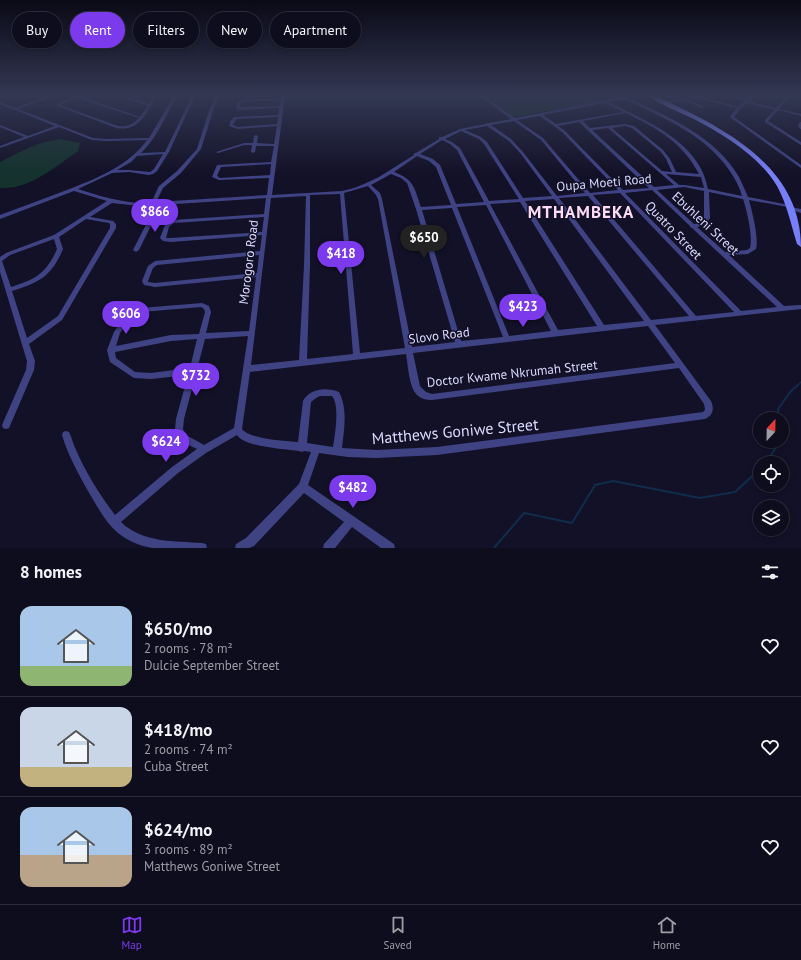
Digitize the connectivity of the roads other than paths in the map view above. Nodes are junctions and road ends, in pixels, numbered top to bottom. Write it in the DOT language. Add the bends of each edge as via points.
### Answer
graph roads {
  1 [pos="580,121"];
  2 [pos="47,122"];
  3 [pos="103,122"];
  4 [pos="137,122"];
  5 [pos="161,122"];
  6 [pos="181,122"];
  7 [pos="208,122"];
  8 [pos="232,122"];
  9 [pos="279,122"];
  10 [pos="501,122"];
  11 [pos="518,122"];
  12 [pos="552,122"];
  13 [pos="577,122"];
  14 [pos="645,122"];
  15 [pos="674,122"];
  16 [pos="702,122"];
  17 [pos="738,122"];
  18 [pos="767,122"];
  19 [pos="801,123"];
  20 [pos="487,124"];
  21 [pos="279,125"];
  22 [pos="557,125"];
  23 [pos="0,126"];
  24 [pos="59,126"];
  25 [pos="609,127"];
  26 [pos="801,128"];
  27 [pos="589,129"];
  28 [pos="461,130"];
  29 [pos="256,136"];
  30 [pos="28,137"];
  31 [pos="440,138"];
  32 [pos="150,139"];
  33 [pos="254,144"];
  34 [pos="276,144"];
  35 [pos="801,144"];
  36 [pos="0,148"];
  37 [pos="218,152"];
  38 [pos="253,152"];
  39 [pos="164,153"];
  40 [pos="137,154"];
  41 [pos="415,154"];
  42 [pos="274,163"];
  43 [pos="801,167"];
  44 [pos="110,172"];
  45 [pos="390,172"];
  46 [pos="661,172"];
  47 [pos="674,172"];
  48 [pos="272,176"];
  49 [pos="703,176"];
  50 [pos="368,184"];
  51 [pos="677,186"];
  52 [pos="73,189"];
  53 [pos="654,189"];
  54 [pos="705,189"];
  55 [pos="621,191"];
  56 [pos="342,192"];
  57 [pos="308,194"];
  58 [pos="588,194"];
  59 [pos="269,196"];
  60 [pos="554,197"];
  61 [pos="746,197"];
  62 [pos="520,200"];
  63 [pos="111,201"];
  64 [pos="487,202"];
  65 [pos="156,204"];
  66 [pos="454,205"];
  67 [pos="790,207"];
  68 [pos="418,209"];
  69 [pos="801,210"];
  70 [pos="266,215"];
  71 [pos="0,217"];
  72 [pos="87,218"];
  73 [pos="692,226"];
  74 [pos="264,233"];
  75 [pos="56,236"];
  76 [pos="801,244"];
  77 [pos="136,250"];
  78 [pos="262,253"];
  79 [pos="723,254"];
  80 [pos="0,261"];
  81 [pos="259,275"];
  82 [pos="10,290"];
  83 [pos="801,307"];
  84 [pos="782,308"];
  85 [pos="739,313"];
  86 [pos="694,318"];
  87 [pos="648,323"];
  88 [pos="602,328"];
  89 [pos="252,332"];
  90 [pos="556,334"];
  91 [pos="202,336"];
  92 [pos="507,339"];
  93 [pos="26,342"];
  94 [pos="459,345"];
  95 [pos="112,350"];
  96 [pos="410,351"];
  97 [pos="357,356"];
  98 [pos="302,363"];
  99 [pos="681,365"];
  100 [pos="247,369"];
  101 [pos="193,371"];
  102 [pos="6,425"];
  103 [pos="238,430"];
  104 [pos="66,435"];
  105 [pos="302,448"];
  106 [pos="316,449"];
  107 [pos="203,450"];
  108 [pos="337,452"];
  109 [pos="303,487"];
  110 [pos="351,521"];
  111 [pos="114,522"];
  112 [pos="160,547"];
  113 [pos="202,548"];
  114 [pos="240,548"];
  115 [pos="328,548"];
  116 [pos="390,548"];
  1 -- 27 [label="street, Ebuhleni Street"];
  2 -- 24 [label="street"];
  3 -- 4 [label="street" via="121,128 133,126"];
  5 -- 32 [label="street"];
  6 -- 39 [label="street"];
  7 -- 65 [label="street" via="199,149 179,172 160,187"];
  8 -- 21 [label="street" via="231,126 236,128"];
  9 -- 21 [label="street, Morogoro Road"];
  10 -- 20 [label="street"];
  11 -- 58 [label="street" via="542,139"];
  12 -- 22 [label="street, Quatro Street"];
  13 -- 22 [label="street"];
  14 -- 49 [label="street" via="674,140 687,152"];
  15 -- 61 [label="street" via="706,142 730,166"];
  16 -- 67 [label="street" via="749,152 779,185"];
  17 -- 43 [label="street"];
  18 -- 35 [label="street"];
  19 -- 26 [label="street"];
  20 -- 28 [label="street"];
  20 -- 60 [label="street" via="516,146"];
  21 -- 34 [label="street, Morogoro Road"];
  22 -- 55 [label="street, Quatro Street"];
  23 -- 30 [label="street"];
  24 -- 30 [label="street"];
  24 -- 32 [label="street" via="97,140"];
  25 -- 27 [label="street"];
  25 -- 46 [label="street"];
  25 -- 47 [label="street" via="633,127 666,156"];
  27 -- 53 [label="street, Ebuhleni Street"];
  28 -- 31 [label="street"];
  28 -- 62 [label="street" via="486,143"];
  29 -- 33 [label="street"];
  30 -- 36 [label="street"];
  31 -- 41 [label="street"];
  31 -- 64 [label="street" via="459,150"];
  32 -- 40 [label="street"];
  33 -- 34 [label="street"];
  33 -- 37 [label="street"];
  33 -- 38 [label="street"];
  34 -- 42 [label="street, Morogoro Road"];
  39 -- 40 [label="street"];
  39 -- 44 [label="street" via="164,158 153,173"];
  40 -- 44 [label="street"];
  41 -- 45 [label="street"];
  41 -- 66 [label="street" via="436,164"];
  42 -- 48 [label="street, Morogoro Road"];
  42 -- 48 [label="street" via="218,166 214,177 219,179"];
  44 -- 52 [label="street"];
  45 -- 50 [label="street"];
  45 -- 68 [label="street" via="409,182"];
  46 -- 47 [label="street"];
  46 -- 51 [label="street"];
  47 -- 49 [label="street"];
  48 -- 59 [label="street, Morogoro Road"];
  49 -- 54 [label="street"];
  50 -- 56 [label="street"];
  50 -- 96 [label="street, Doctor Kwame Nkrumah Street" via="380,199"];
  51 -- 53 [label="street, Oupa Moeti Road"];
  51 -- 54 [label="street, Oupa Moeti Road"];
  52 -- 63 [label="street"];
  52 -- 71 [label="street"];
  53 -- 55 [label="street, Oupa Moeti Road"];
  53 -- 73 [label="street, Ebuhleni Street"];
  54 -- 61 [label="street, Oupa Moeti Road"];
  54 -- 73 [label="street" via="707,221"];
  55 -- 58 [label="street, Oupa Moeti Road"];
  55 -- 85 [label="street, Quatro Street"];
  56 -- 57 [label="street"];
  56 -- 97 [label="street"];
  57 -- 59 [label="street"];
  57 -- 98 [label="street"];
  58 -- 60 [label="street, Oupa Moeti Road"];
  58 -- 86 [label="street"];
  59 -- 65 [label="street"];
  59 -- 70 [label="street, Morogoro Road"];
  60 -- 62 [label="street, Oupa Moeti Road"];
  60 -- 87 [label="street"];
  61 -- 67 [label="street, Oupa Moeti Road"];
  61 -- 79 [label="street" via="753,249 748,252"];
  62 -- 64 [label="street, Oupa Moeti Road"];
  62 -- 88 [label="street"];
  63 -- 65 [label="street" via="133,205"];
  63 -- 72 [label="street"];
  64 -- 66 [label="street, Oupa Moeti Road"];
  64 -- 90 [label="street"];
  65 -- 77 [label="street"];
  66 -- 68 [label="street, Oupa Moeti Road"];
  66 -- 92 [label="street"];
  67 -- 69 [label="street, Oupa Moeti Road"];
  67 -- 76 [label="street"];
  68 -- 94 [label="street"];
  70 -- 74 [label="street, Morogoro Road"];
  70 -- 74 [label="street" via="173,222 167,226 163,238 168,241"];
  72 -- 75 [label="street"];
  72 -- 93 [label="street" via="111,222 113,228 60,318"];
  73 -- 79 [label="street, Ebuhleni Street"];
  74 -- 78 [label="street, Morogoro Road"];
  75 -- 80 [label="street" via="8,254"];
  75 -- 82 [label="street" via="60,249 44,275 38,280"];
  78 -- 81 [label="street, Morogoro Road"];
  78 -- 81 [label="street" via="155,262 150,267 145,281 146,284 152,285"];
  79 -- 84 [label="street, Ebuhleni Street"];
  80 -- 82 [label="street"];
  81 -- 89 [label="street, Morogoro Road"];
  82 -- 93 [label="street"];
  83 -- 84 [label="street, Slovo Road"];
  84 -- 85 [label="street, Slovo Road"];
  85 -- 86 [label="street, Slovo Road"];
  86 -- 87 [label="street, Slovo Road"];
  87 -- 88 [label="street, Slovo Road"];
  87 -- 99 [label="street"];
  88 -- 90 [label="street, Slovo Road"];
  89 -- 91 [label="street"];
  89 -- 100 [label="street, Morogoro Road"];
  90 -- 92 [label="street, Slovo Road"];
  91 -- 95 [label="street" via="163,339"];
  91 -- 95 [label="street" via="208,312 205,306 141,310 129,314 116,335"];
  91 -- 101 [label="street"];
  92 -- 94 [label="street, Slovo Road"];
  93 -- 102 [label="street" via="31,365"];
  94 -- 96 [label="street, Slovo Road"];
  95 -- 101 [label="street" via="113,360 134,375 151,376"];
  96 -- 97 [label="street, Slovo Road"];
  96 -- 99 [label="street, Doctor Kwame Nkrumah Street" via="417,390 427,396"];
  97 -- 98 [label="street, Slovo Road"];
  98 -- 100 [label="street, Slovo Road"];
  99 -- 108 [label="street, Matthews Goniwe Street" via="710,408 700,417 459,449 376,454"];
  100 -- 103 [label="street, Morogoro Road"];
  101 -- 107 [label="street" via="179,430 183,438"];
  103 -- 105 [label="street, Matthews Goniwe Street" via="242,436 251,440"];
  103 -- 107 [label="street"];
  104 -- 111 [label="street" via="89,484"];
  105 -- 106 [label="street, Matthews Goniwe Street"];
  105 -- 108 [label="street" via="307,401 312,395 332,392 340,400"];
  106 -- 108 [label="street, Matthews Goniwe Street"];
  106 -- 109 [label="street"];
  107 -- 111 [label="street" via="159,481"];
  109 -- 110 [label="street"];
  109 -- 114 [label="street" via="257,535"];
  110 -- 115 [label="street"];
  110 -- 116 [label="street"];
  111 -- 112 [label="street" via="127,535"];
  112 -- 113 [label="street"];
}
